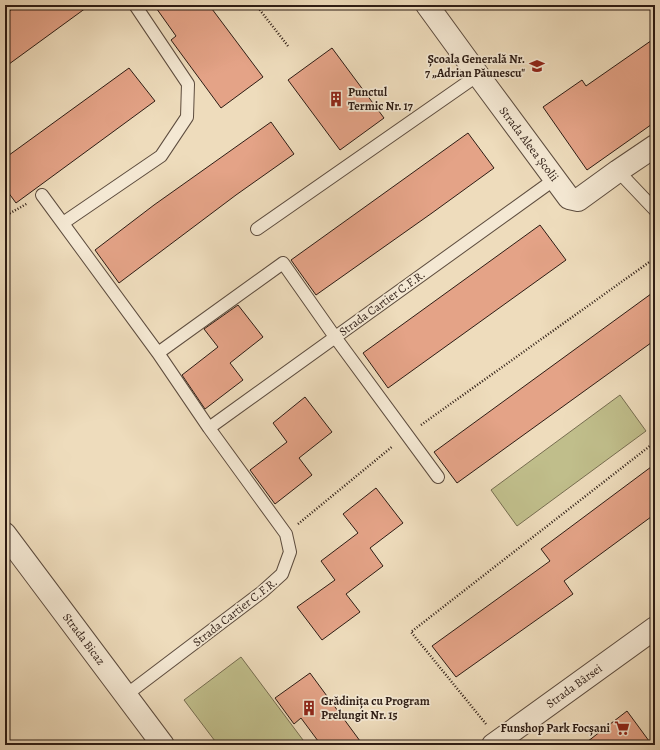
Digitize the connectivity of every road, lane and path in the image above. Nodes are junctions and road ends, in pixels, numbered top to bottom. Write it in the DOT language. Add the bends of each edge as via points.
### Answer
graph roads {
  1 [pos="135,5"];
  2 [pos="256,5"];
  3 [pos="427,5"];
  4 [pos="288,46"];
  5 [pos="478,75"];
  6 [pos="655,146"];
  7 [pos="618,171"];
  8 [pos="555,179"];
  9 [pos="42,195"];
  10 [pos="655,210"];
  11 [pos="5,213"];
  12 [pos="63,223"];
  13 [pos="257,229"];
  14 [pos="655,258"];
  15 [pos="335,337"];
  16 [pos="158,353"];
  17 [pos="209,428"];
  18 [pos="407,435"];
  19 [pos="655,442"];
  20 [pos="438,477"];
  21 [pos="286,534"];
  22 [pos="7,541"];
  23 [pos="655,628"];
  24 [pos="126,695"];
  25 [pos="496,743"];
  26 [pos="163,745"];
  1 -- 12 [label="lane" via="188,84 187,117 161,156"];
  2 -- 4 [label="path"];
  3 -- 5 [label="street, Strada Aleea Școlii"];
  5 -- 8 [label="street, Strada Aleea Școlii"];
  5 -- 13 [label="lane"];
  6 -- 7 [label="street, Strada Aleea Școlii"];
  7 -- 8 [label="street, Strada Aleea Școlii" via="578,200 568,198"];
  7 -- 10 [label="lane"];
  8 -- 15 [label="lane, Strada Cartier C.F.R."];
  9 -- 11 [label="path"];
  9 -- 12 [label="lane, Strada Cartier C.F.R."];
  12 -- 16 [label="lane, Strada Cartier C.F.R."];
  14 -- 18 [label="path"];
  15 -- 16 [label="lane" via="283,263"];
  15 -- 17 [label="lane, Strada Cartier C.F.R."];
  15 -- 18 [label="lane"];
  16 -- 17 [label="lane, Strada Cartier C.F.R."];
  17 -- 21 [label="lane, Strada Cartier C.F.R."];
  18 -- 20 [label="lane"];
  18 -- 21 [label="path"];
  19 -- 25 [label="path" via="411,632"];
  21 -- 24 [label="lane, Strada Cartier C.F.R." via="290,552 282,574"];
  22 -- 24 [label="street, Strada Bicaz"];
  23 -- 25 [label="street, Strada Bârsei"];
  24 -- 26 [label="street, Strada Bicaz"];
}
